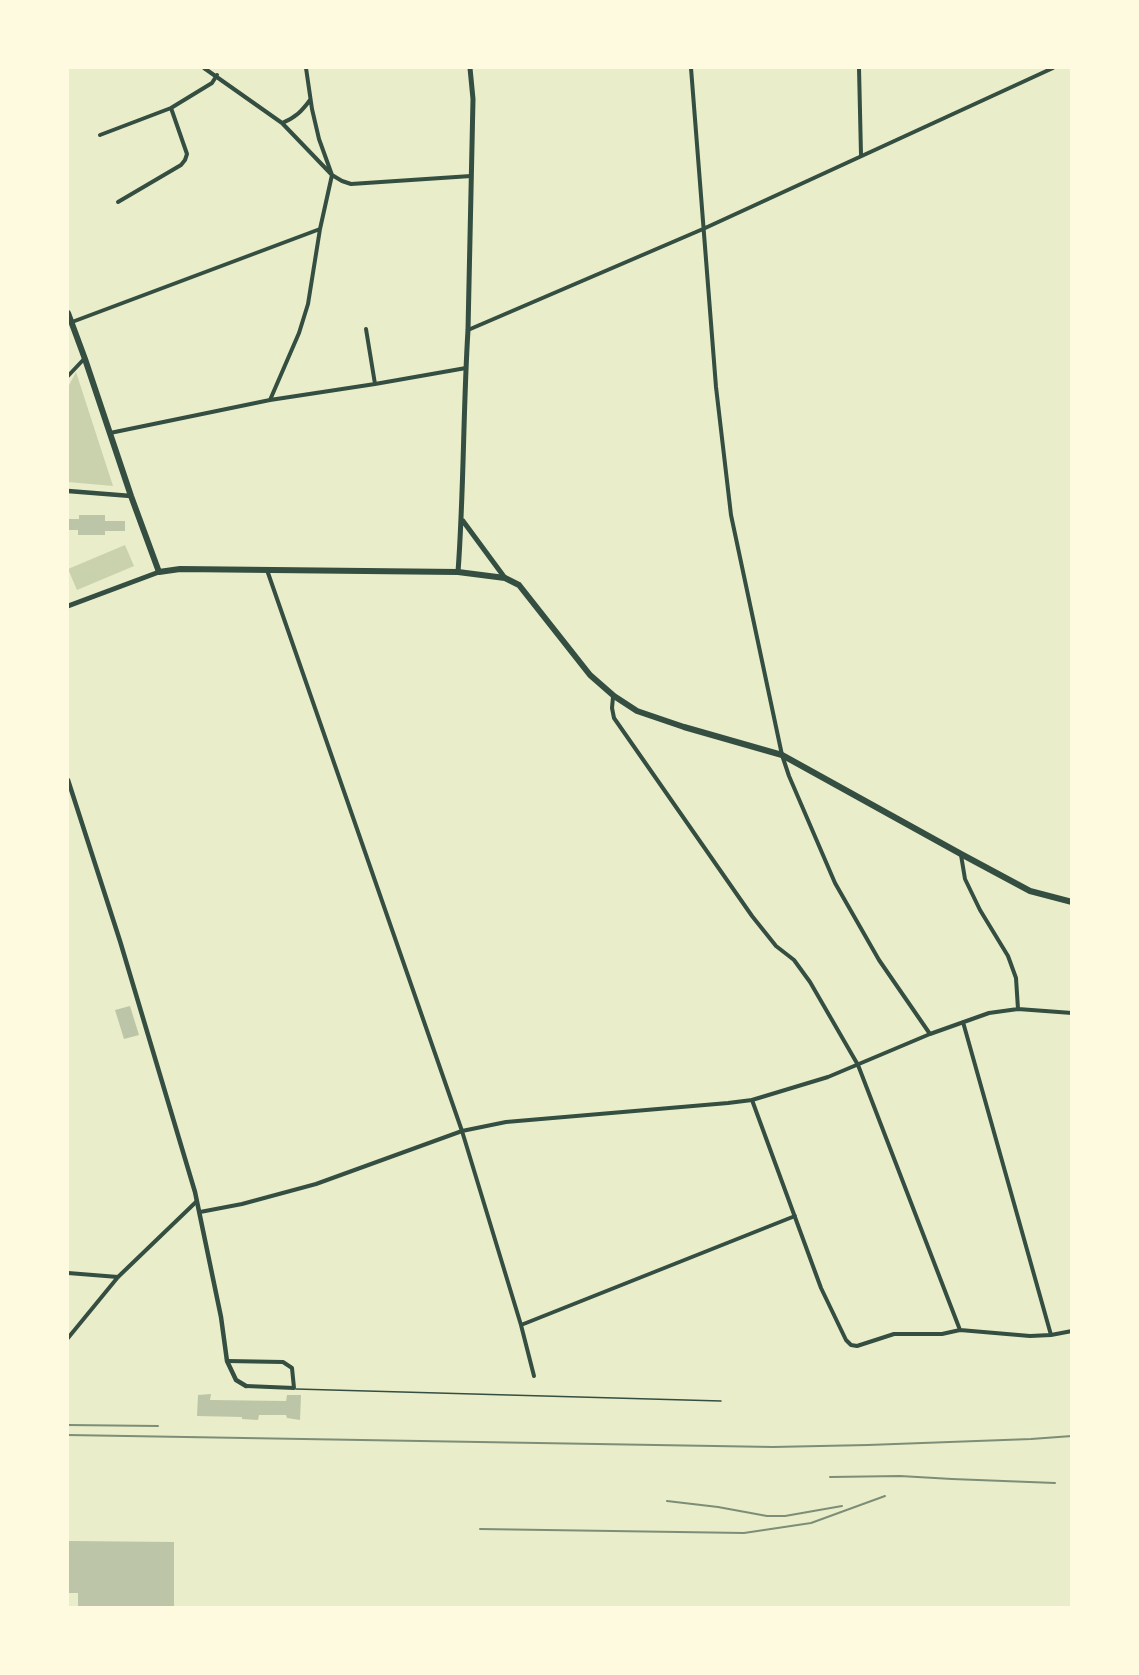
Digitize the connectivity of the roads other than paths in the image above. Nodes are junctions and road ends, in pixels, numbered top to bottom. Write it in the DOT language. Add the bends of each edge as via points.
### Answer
graph roads {
  1 [pos="204,68"];
  2 [pos="306,68"];
  3 [pos="470,68"];
  4 [pos="691,68"];
  5 [pos="859,68"];
  6 [pos="1053,68"];
  7 [pos="217,75"];
  8 [pos="310,100"];
  9 [pos="171,108"];
  10 [pos="282,123"];
  11 [pos="100,135"];
  12 [pos="861,155"];
  13 [pos="332,175"];
  14 [pos="471,176"];
  15 [pos="117,202"];
  16 [pos="320,229"];
  17 [pos="703,229"];
  18 [pos="68,313"];
  19 [pos="71,322"];
  20 [pos="366,329"];
  21 [pos="468,330"];
  22 [pos="85,359"];
  23 [pos="466,368"];
  24 [pos="68,376"];
  25 [pos="375,384"];
  26 [pos="270,400"];
  27 [pos="110,433"];
  28 [pos="68,491"];
  29 [pos="131,496"];
  30 [pos="462,520"];
  31 [pos="267,570"];
  32 [pos="159,572"];
  33 [pos="458,572"];
  34 [pos="505,578"];
  35 [pos="68,606"];
  36 [pos="614,696"];
  37 [pos="782,755"];
  38 [pos="68,780"];
  39 [pos="961,854"];
  40 [pos="1071,902"];
  41 [pos="1018,1009"];
  42 [pos="1071,1013"];
  43 [pos="963,1022"];
  44 [pos="930,1034"];
  45 [pos="858,1065"];
  46 [pos="752,1100"];
  47 [pos="462,1131"];
  48 [pos="197,1200"];
  49 [pos="200,1212"];
  50 [pos="795,1216"];
  51 [pos="68,1274"];
  52 [pos="118,1277"];
  53 [pos="521,1325"];
  54 [pos="960,1330"];
  55 [pos="1071,1331"];
  56 [pos="1051,1335"];
  57 [pos="68,1338"];
  58 [pos="227,1361"];
  59 [pos="534,1376"];
  60 [pos="246,1386"];
  61 [pos="294,1388"];
  62 [pos="721,1401"];
  1 -- 7 [label="street"];
  2 -- 8 [label="street"];
  3 -- 14 [label="main road"];
  4 -- 17 [label="street"];
  5 -- 12 [label="street"];
  6 -- 12 [label="street"];
  7 -- 9 [label="street" via="212,83"];
  7 -- 10 [label="street"];
  8 -- 10 [label="street" via="301,112"];
  8 -- 13 [label="street"];
  9 -- 11 [label="street"];
  9 -- 15 [label="street" via="187,154 185,160"];
  10 -- 13 [label="street"];
  12 -- 17 [label="street"];
  13 -- 14 [label="street" via="351,184"];
  13 -- 16 [label="street"];
  14 -- 21 [label="main road"];
  16 -- 19 [label="street"];
  16 -- 26 [label="street" via="308,304"];
  17 -- 21 [label="street"];
  17 -- 37 [label="street" via="731,515"];
  18 -- 19 [label="main road"];
  19 -- 22 [label="main road"];
  20 -- 25 [label="street"];
  21 -- 23 [label="main road"];
  22 -- 24 [label="street"];
  22 -- 27 [label="main road"];
  23 -- 25 [label="street"];
  23 -- 30 [label="main road"];
  25 -- 26 [label="street"];
  26 -- 27 [label="street"];
  27 -- 29 [label="main road"];
  28 -- 29 [label="street"];
  29 -- 32 [label="main road"];
  30 -- 33 [label="main road"];
  30 -- 34 [label="main road"];
  31 -- 32 [label="main road"];
  31 -- 33 [label="main road"];
  31 -- 47 [label="street"];
  32 -- 35 [label="main road"];
  33 -- 34 [label="main road"];
  34 -- 36 [label="main road" via="519,585 590,675"];
  36 -- 37 [label="main road" via="637,711"];
  36 -- 45 [label="street" via="614,718 752,916 776,946 794,960"];
  37 -- 39 [label="main road"];
  37 -- 44 [label="street" via="835,883 879,960"];
  38 -- 48 [label="street"];
  39 -- 40 [label="main road" via="1030,891"];
  39 -- 41 [label="street" via="965,879 1008,956 1016,978"];
  41 -- 42 [label="street"];
  41 -- 43 [label="street"];
  43 -- 44 [label="street"];
  43 -- 56 [label="street"];
  44 -- 45 [label="street"];
  45 -- 46 [label="street"];
  45 -- 54 [label="street"];
  46 -- 47 [label="street" via="506,1122"];
  46 -- 50 [label="street"];
  47 -- 49 [label="street" via="316,1184"];
  47 -- 53 [label="street"];
  48 -- 49 [label="street"];
  48 -- 52 [label="street"];
  49 -- 58 [label="street"];
  50 -- 53 [label="street"];
  50 -- 54 [label="street" via="826,1298 851,1345 894,1334"];
  51 -- 52 [label="street"];
  52 -- 57 [label="street"];
  53 -- 59 [label="street"];
  54 -- 56 [label="street"];
  55 -- 56 [label="street"];
  58 -- 60 [label="street" via="236,1380"];
  58 -- 61 [label="street" via="284,1362 292,1368"];
  60 -- 61 [label="street"];
  61 -- 62 [label="lane"];
}
